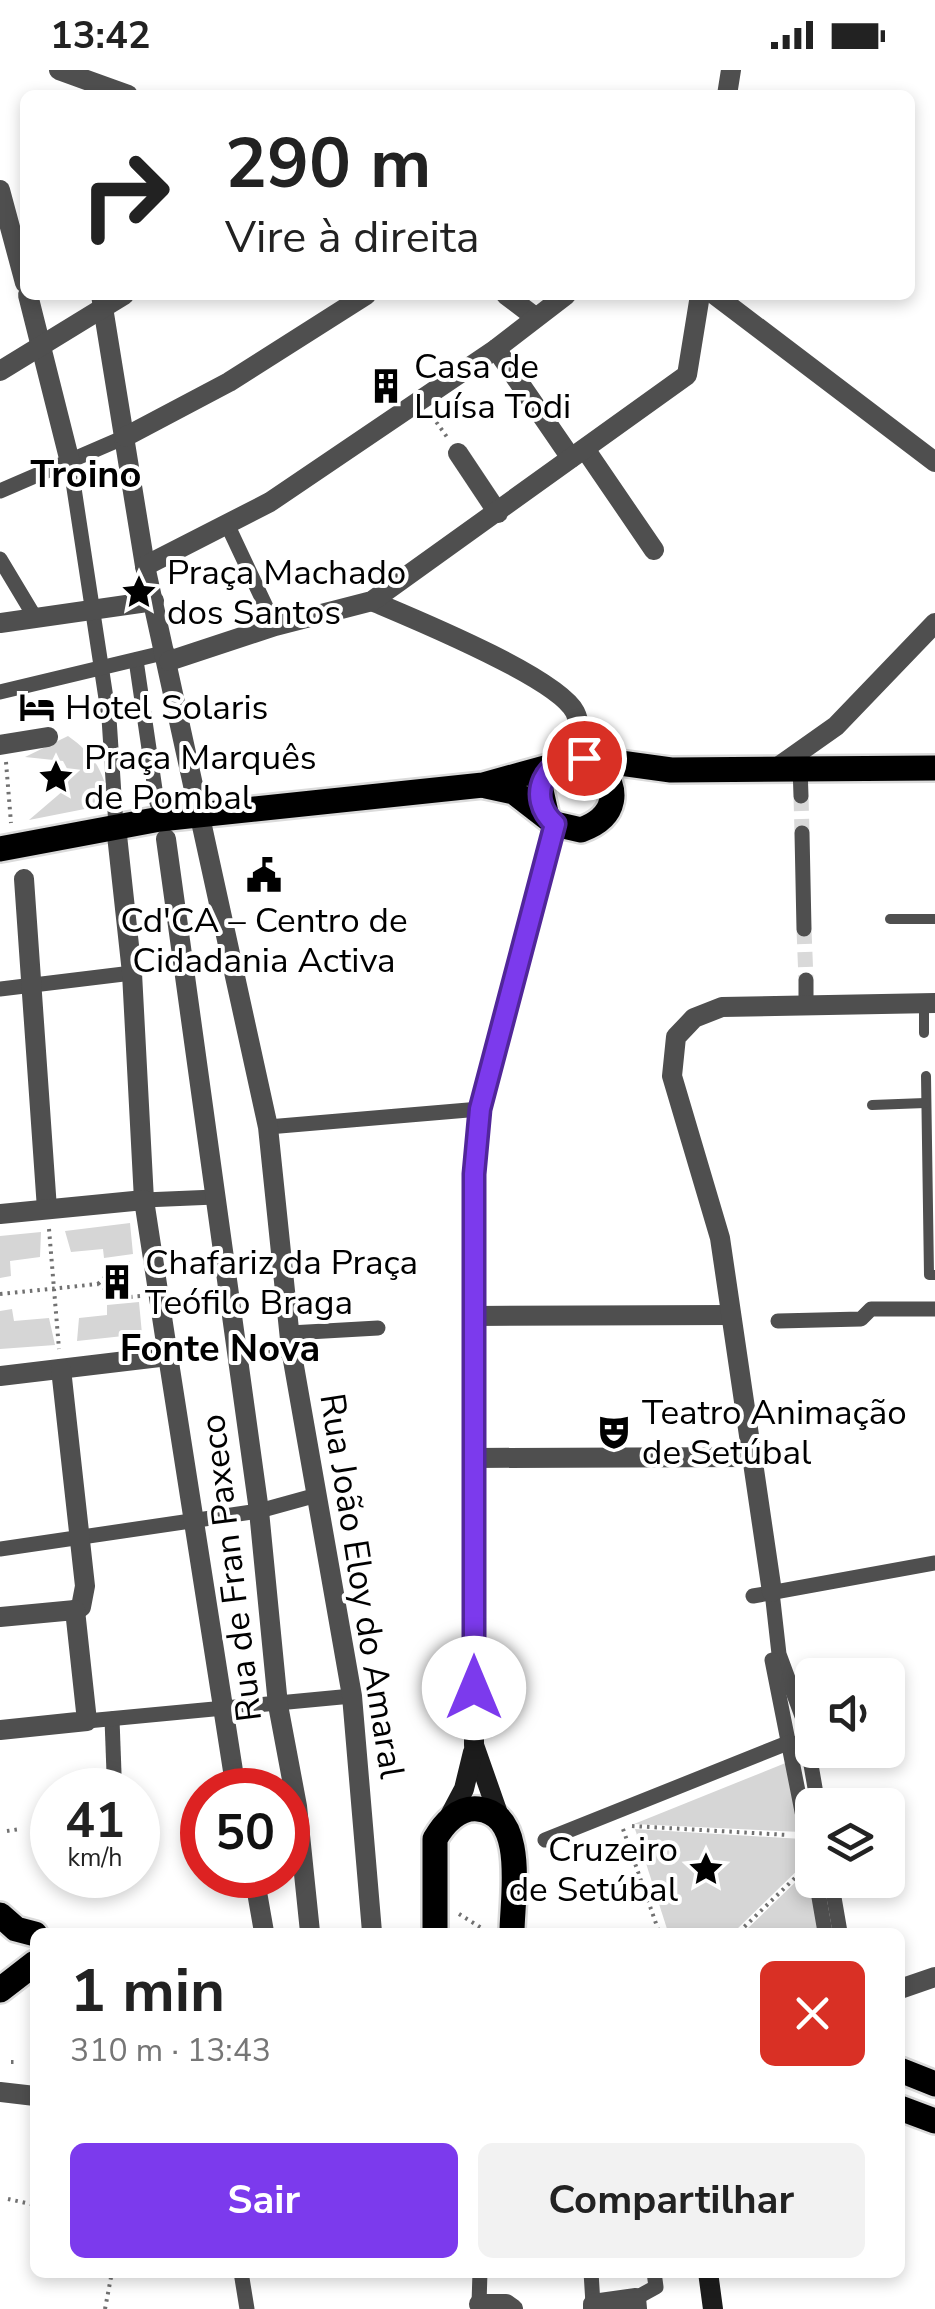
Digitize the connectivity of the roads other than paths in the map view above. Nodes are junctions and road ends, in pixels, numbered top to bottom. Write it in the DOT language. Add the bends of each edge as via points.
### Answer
graph roads {
  1 [pos="60,71"];
  2 [pos="114,90"];
  3 [pos="0,190"];
  4 [pos="11,221"];
  5 [pos="20,261"];
  6 [pos="29,300"];
  7 [pos="358,300"];
  8 [pos="513,300"];
  9 [pos="559,300"];
  10 [pos="699,300"];
  11 [pos="722,300"];
  12 [pos="103,301"];
  13 [pos="536,318"];
  14 [pos="42,345"];
  15 [pos="496,349"];
  16 [pos="0,370"];
  17 [pos="125,437"];
  18 [pos="458,453"];
  19 [pos="578,453"];
  20 [pos="70,462"];
  21 [pos="935,462"];
  22 [pos="0,492"];
  23 [pos="498,513"];
  24 [pos="227,524"];
  25 [pos="654,550"];
  26 [pos="0,558"];
  27 [pos="145,566"];
  28 [pos="372,601"];
  29 [pos="154,602"];
  30 [pos="94,612"];
  31 [pos="36,619"];
  32 [pos="0,623"];
  33 [pos="935,623"];
  34 [pos="275,626"];
  35 [pos="168,656"];
  36 [pos="136,660"];
  37 [pos="100,668"];
  38 [pos="0,692"];
  39 [pos="48,737"];
  40 [pos="3,752"];
  41 [pos="566,761"];
  42 [pos="789,767"];
  43 [pos="935,768"];
  44 [pos="671,770"];
  45 [pos="483,785"];
  46 [pos="801,796"];
  47 [pos="157,802"];
  48 [pos="200,815"];
  49 [pos="604,817"];
  50 [pos="551,821"];
  51 [pos="116,826"];
  52 [pos="802,832"];
  53 [pos="6,838"];
  54 [pos="166,839"];
  55 [pos="24,879"];
  56 [pos="890,919"];
  57 [pos="935,919"];
  58 [pos="804,929"];
  59 [pos="132,972"];
  60 [pos="806,980"];
  61 [pos="32,986"];
  62 [pos="0,989"];
  63 [pos="929,1003"];
  64 [pos="806,1006"];
  65 [pos="924,1033"];
  66 [pos="926,1076"];
  67 [pos="926,1103"];
  68 [pos="872,1105"];
  69 [pos="480,1109"];
  70 [pos="268,1127"];
  71 [pos="215,1197"];
  72 [pos="144,1200"];
  73 [pos="47,1209"];
  74 [pos="0,1214"];
  75 [pos="935,1275"];
  76 [pos="935,1308"];
  77 [pos="731,1315"];
  78 [pos="474,1316"];
  79 [pos="778,1321"];
  80 [pos="378,1328"];
  81 [pos="290,1341"];
  82 [pos="238,1354"];
  83 [pos="168,1356"];
  84 [pos="61,1369"];
  85 [pos="0,1376"];
  86 [pos="753,1457"];
  87 [pos="474,1458"];
  88 [pos="317,1495"];
  89 [pos="259,1512"];
  90 [pos="193,1522"];
  91 [pos="80,1537"];
  92 [pos="0,1549"];
  93 [pos="935,1563"];
  94 [pos="762,1594"];
  95 [pos="75,1610"];
  96 [pos="0,1617"];
  97 [pos="779,1654"];
  98 [pos="352,1696"];
  99 [pos="278,1705"];
  100 [pos="222,1712"];
  101 [pos="112,1718"];
  102 [pos="87,1721"];
  103 [pos="0,1730"];
  104 [pos="790,1742"];
  105 [pos="474,1746"];
  106 [pos="114,1768"];
  107 [pos="232,1768"];
  108 [pos="799,1788"];
  109 [pos="815,1788"];
  110 [pos="502,1822"];
  111 [pos="444,1826"];
  112 [pos="545,1840"];
  113 [pos="258,1898"];
  114 [pos="819,1898"];
  115 [pos="834,1898"];
  116 [pos="0,1915"];
  117 [pos="438,1924"];
  118 [pos="263,1928"];
  119 [pos="310,1928"];
  120 [pos="372,1928"];
  121 [pos="512,1928"];
  122 [pos="823,1928"];
  123 [pos="839,1928"];
  124 [pos="30,1933"];
  125 [pos="30,1967"];
  126 [pos="935,1977"];
  127 [pos="905,1987"];
  128 [pos="0,1990"];
  129 [pos="905,2072"];
  130 [pos="935,2084"];
  131 [pos="0,2092"];
  132 [pos="30,2095"];
  133 [pos="905,2110"];
  134 [pos="935,2121"];
  135 [pos="243,2278"];
  136 [pos="480,2278"];
  137 [pos="591,2278"];
  138 [pos="655,2278"];
  139 [pos="709,2278"];
  140 [pos="479,2304"];
  141 [pos="636,2304"];
  142 [pos="593,2306"];
  143 [pos="247,2309"];
  144 [pos="513,2309"];
  145 [pos="713,2309"];
  1 -- 2 [label="street"];
  3 -- 4 [label="street"];
  4 -- 5 [label="street"];
  6 -- 14 [label="street"];
  7 -- 17 [label="street"];
  8 -- 13 [label="street"];
  9 -- 13 [label="street"];
  10 -- 19 [label="street" via="687,375"];
  11 -- 21 [label="street"];
  12 -- 14 [label="street"];
  12 -- 17 [label="street"];
  13 -- 15 [label="street"];
  14 -- 16 [label="street"];
  14 -- 20 [label="street"];
  15 -- 19 [label="street"];
  15 -- 24 [label="street" via="270,502"];
  17 -- 20 [label="street"];
  17 -- 27 [label="street"];
  18 -- 23 [label="street"];
  19 -- 23 [label="street"];
  19 -- 25 [label="street"];
  20 -- 22 [label="street"];
  20 -- 30 [label="street"];
  23 -- 28 [label="street"];
  24 -- 27 [label="street"];
  24 -- 34 [label="street"];
  26 -- 31 [label="street"];
  27 -- 29 [label="street"];
  28 -- 34 [label="street"];
  28 -- 41 [label="street" via="484,649 566,701 578,727"];
  29 -- 30 [label="street"];
  29 -- 35 [label="street"];
  30 -- 31 [label="street"];
  30 -- 37 [label="street"];
  31 -- 32 [label="street"];
  33 -- 42 [label="street"];
  34 -- 35 [label="street"];
  35 -- 36 [label="street"];
  35 -- 48 [label="street, Rua João Eloy do Amaral"];
  36 -- 37 [label="street"];
  36 -- 47 [label="street"];
  37 -- 38 [label="street"];
  37 -- 51 [label="street"];
  39 -- 40 [label="street"];
  41 -- 44 [label="main road"];
  41 -- 45 [label="main road"];
  41 -- 49 [label="main road" via="595,762 610,780"];
  41 -- 50 [label="main road" via="540,786"];
  42 -- 43 [label="main road"];
  42 -- 44 [label="main road"];
  42 -- 46 [label="street"];
  44 -- 49 [label="main road" via="635,784"];
  45 -- 48 [label="main road"];
  45 -- 50 [label="main road" via="514,792"];
  48 -- 51 [label="main road"];
  48 -- 70 [label="street, Rua João Eloy do Amaral"];
  49 -- 50 [label="main road" via="581,830"];
  50 -- 69 [label="main road"];
  51 -- 53 [label="main road"];
  51 -- 59 [label="street"];
  52 -- 58 [label="street"];
  54 -- 71 [label="street, Rua de Fran Paxeco"];
  55 -- 61 [label="street"];
  56 -- 57 [label="lane"];
  59 -- 61 [label="street"];
  59 -- 72 [label="street"];
  60 -- 64 [label="street"];
  61 -- 62 [label="street"];
  61 -- 73 [label="street"];
  63 -- 64 [label="street"];
  63 -- 65 [label="lane"];
  64 -- 77 [label="street" via="722,1007 694,1018 676,1037 672,1076 716,1222"];
  66 -- 67 [label="lane"];
  67 -- 68 [label="lane"];
  67 -- 75 [label="lane" via="929,1275"];
  69 -- 70 [label="street"];
  69 -- 78 [label="main road"];
  70 -- 81 [label="street, Rua João Eloy do Amaral"];
  71 -- 72 [label="street"];
  71 -- 82 [label="street, Rua de Fran Paxeco"];
  72 -- 73 [label="street"];
  72 -- 83 [label="street"];
  73 -- 74 [label="street"];
  76 -- 79 [label="street" via="871,1309 861,1320"];
  77 -- 78 [label="street"];
  77 -- 86 [label="street"];
  78 -- 87 [label="main road"];
  80 -- 81 [label="street"];
  81 -- 82 [label="street"];
  81 -- 88 [label="street, Rua João Eloy do Amaral"];
  82 -- 89 [label="street, Rua de Fran Paxeco"];
  83 -- 84 [label="street"];
  83 -- 90 [label="street"];
  84 -- 85 [label="street"];
  84 -- 91 [label="street"];
  86 -- 87 [label="street"];
  86 -- 94 [label="street"];
  87 -- 105 [label="main road"];
  88 -- 89 [label="street"];
  88 -- 98 [label="street, Rua João Eloy do Amaral"];
  89 -- 90 [label="street"];
  89 -- 99 [label="street, Rua de Fran Paxeco"];
  90 -- 91 [label="street"];
  90 -- 100 [label="street"];
  91 -- 92 [label="street"];
  91 -- 95 [label="street" via="85,1586"];
  93 -- 94 [label="street"];
  94 -- 97 [label="street"];
  95 -- 96 [label="street"];
  95 -- 102 [label="street"];
  97 -- 104 [label="street" via="771,1655"];
  97 -- 109 [label="street" via="803,1719"];
  98 -- 99 [label="street"];
  98 -- 120 [label="street, Rua João Eloy do Amaral"];
  99 -- 100 [label="street"];
  99 -- 119 [label="street, Rua de Fran Paxeco"];
  100 -- 101 [label="street"];
  100 -- 107 [label="street"];
  101 -- 102 [label="street"];
  101 -- 106 [label="street"];
  102 -- 103 [label="street"];
  104 -- 108 [label="street"];
  104 -- 112 [label="street"];
  105 -- 110 [label="main road"];
  105 -- 111 [label="main road" via="464,1789"];
  110 -- 111 [label="main road" via="474,1809"];
  110 -- 121 [label="main road" via="513,1861"];
  111 -- 117 [label="main road" via="434,1848"];
  113 -- 118 [label="street"];
  114 -- 122 [label="street"];
  115 -- 123 [label="street"];
  116 -- 124 [label="main road"];
  125 -- 128 [label="main road"];
  126 -- 127 [label="street"];
  129 -- 130 [label="main road"];
  131 -- 132 [label="street"];
  133 -- 134 [label="main road"];
  135 -- 143 [label="street"];
  136 -- 140 [label="street"];
  137 -- 142 [label="street"];
  138 -- 141 [label="street" via="656,2287"];
  139 -- 145 [label="main road"];
  140 -- 144 [label="street"];
  141 -- 142 [label="street"];
}
